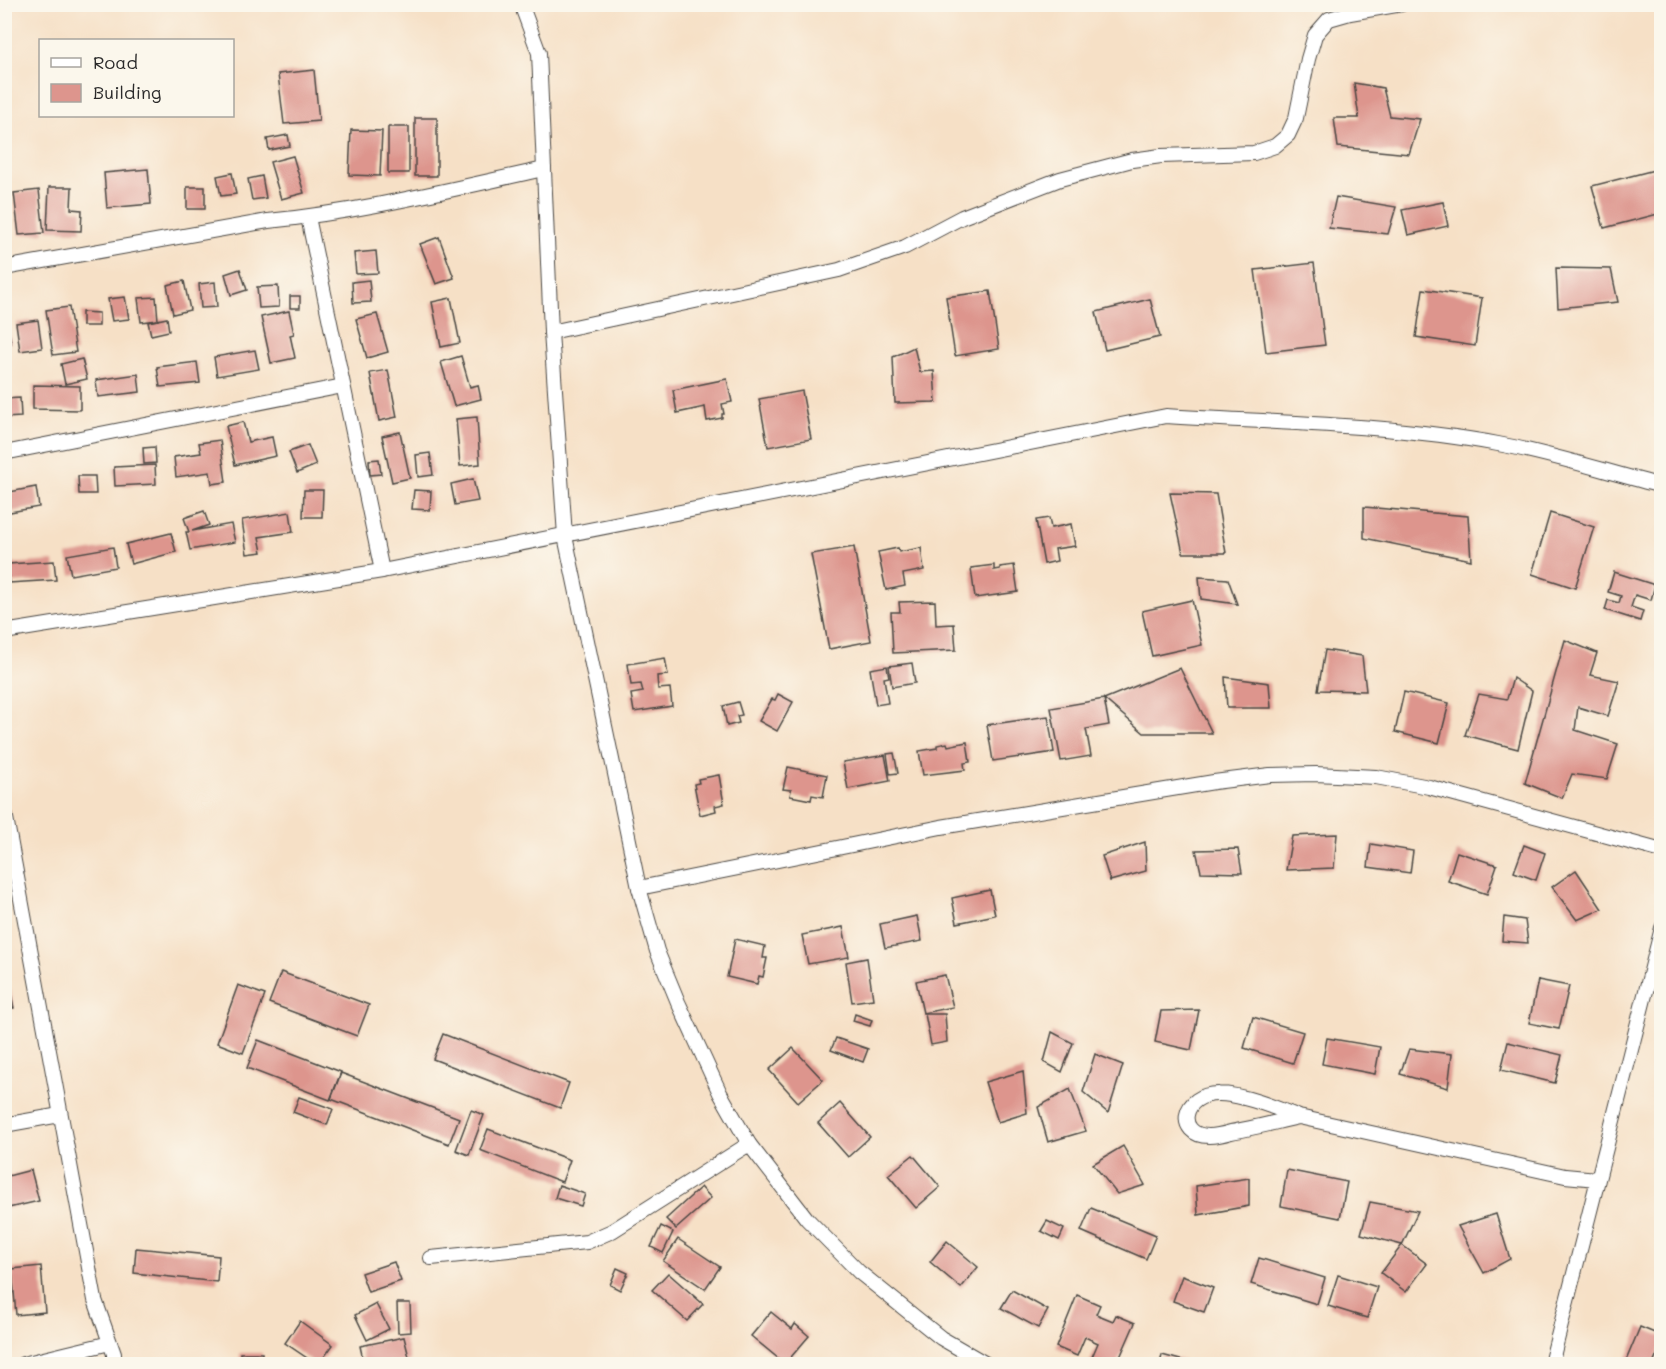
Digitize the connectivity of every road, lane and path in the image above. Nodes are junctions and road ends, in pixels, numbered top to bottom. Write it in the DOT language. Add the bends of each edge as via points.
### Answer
graph roads {
  1 [pos="521,4"];
  2 [pos="1402,4"];
  3 [pos="544,169"];
  4 [pos="308,217"];
  5 [pos="4,268"];
  6 [pos="551,332"];
  7 [pos="343,386"];
  8 [pos="4,453"];
  9 [pos="1662,486"];
  10 [pos="565,536"];
  11 [pos="382,571"];
  12 [pos="4,632"];
  13 [pos="4,807"];
  14 [pos="1662,850"];
  15 [pos="11,886"];
  16 [pos="639,888"];
  17 [pos="1662,928"];
  18 [pos="60,1115"];
  19 [pos="1299,1116"];
  20 [pos="4,1125"];
  21 [pos="749,1144"];
  22 [pos="1597,1179"];
  23 [pos="431,1258"];
  24 [pos="110,1343"];
  25 [pos="23,1365"];
  26 [pos="114,1365"];
  27 [pos="986,1365"];
  28 [pos="1551,1365"];
  1 -- 3 [label="street" via="539,53"];
  2 -- 6 [label="street" via="1329,20 1322,27 1315,35 1308,59 1296,118 1288,135 1275,146 1254,153 1132,159 1049,183 962,217 904,247 839,270"];
  3 -- 4 [label="street"];
  3 -- 6 [label="street"];
  4 -- 5 [label="street"];
  4 -- 7 [label="street"];
  6 -- 10 [label="street"];
  7 -- 8 [label="street"];
  7 -- 11 [label="street"];
  9 -- 10 [label="street" via="1498,444 1285,421 1166,416"];
  10 -- 11 [label="street"];
  10 -- 16 [label="street"];
  11 -- 12 [label="street"];
  13 -- 15 [label="street"];
  14 -- 16 [label="street" via="1429,787 1349,774 1293,774 1214,782 941,827"];
  15 -- 18 [label="street"];
  16 -- 21 [label="street" via="657,951 678,1002 720,1093"];
  17 -- 22 [label="street"];
  18 -- 20 [label="street"];
  18 -- 24 [label="street" via="95,1300"];
  19 -- 19 [label="street" via="1208,1136 1195,1132 1186,1120 1186,1111 1191,1102 1202,1096 1220,1094"];
  19 -- 22 [label="street" via="1564,1176"];
  21 -- 23 [label="street" via="612,1231 586,1242"];
  21 -- 27 [label="street" via="807,1219 859,1272 941,1338"];
  22 -- 28 [label="street"];
  24 -- 25 [label="street"];
  24 -- 26 [label="street"];
}
